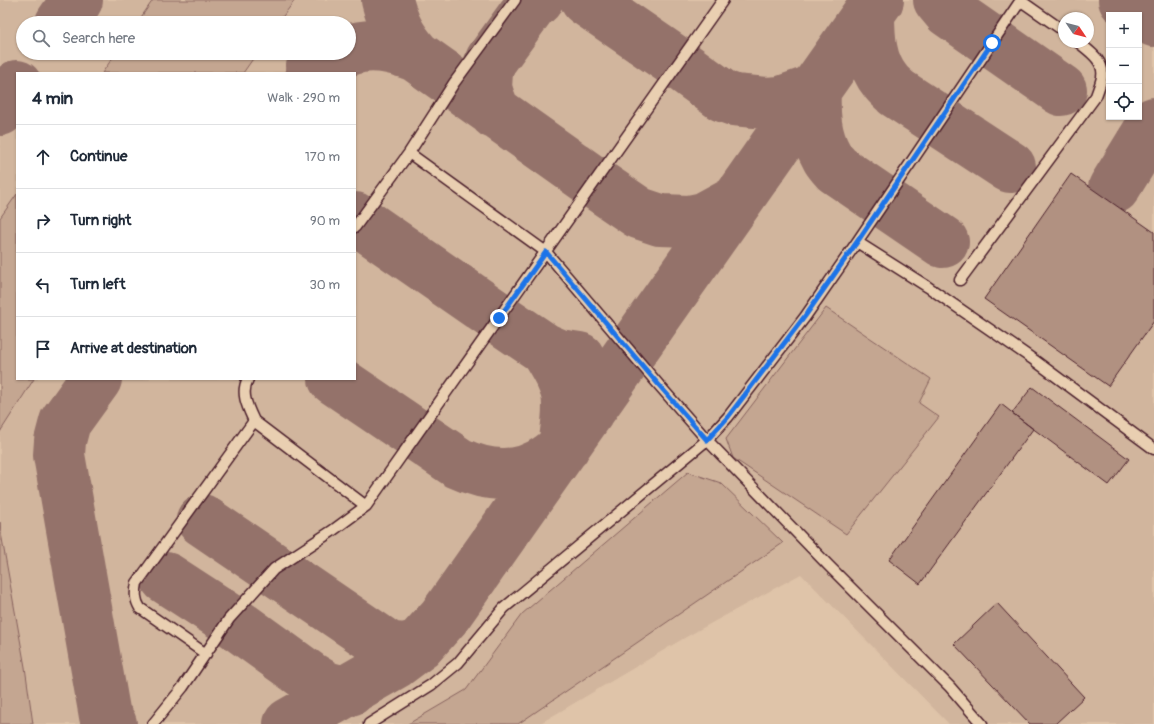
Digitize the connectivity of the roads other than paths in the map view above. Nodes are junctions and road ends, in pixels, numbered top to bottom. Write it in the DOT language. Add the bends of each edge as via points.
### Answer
graph roads {
  1 [pos="515,0"];
  2 [pos="724,0"];
  3 [pos="1021,0"];
  4 [pos="1058,27"];
  5 [pos="1086,48"];
  6 [pos="409,153"];
  7 [pos="356,227"];
  8 [pos="857,242"];
  9 [pos="546,252"];
  10 [pos="960,280"];
  11 [pos="247,380"];
  12 [pos="254,420"];
  13 [pos="707,440"];
  14 [pos="1154,448"];
  15 [pos="366,506"];
  16 [pos="206,654"];
  17 [pos="153,724"];
  18 [pos="369,724"];
  19 [pos="982,724"];
  1 -- 6 [label="lane" via="454,83"];
  2 -- 9 [label="lane"];
  3 -- 4 [label="lane"];
  3 -- 8 [label="lane"];
  5 -- 10 [label="lane" via="1100,64 1102,77 1096,96"];
  6 -- 7 [label="lane"];
  6 -- 9 [label="lane"];
  8 -- 13 [label="lane" via="805,316 728,417"];
  8 -- 14 [label="lane" via="1034,360"];
  9 -- 13 [label="lane"];
  9 -- 15 [label="lane"];
  11 -- 12 [label="lane" via="245,393 247,406"];
  12 -- 15 [label="lane"];
  12 -- 16 [label="lane" via="137,583 135,592 140,608"];
  13 -- 18 [label="lane" via="504,608 458,663 431,685"];
  13 -- 19 [label="lane" via="950,687"];
  15 -- 16 [label="lane" via="274,569 229,619"];
  16 -- 17 [label="lane"];
}
